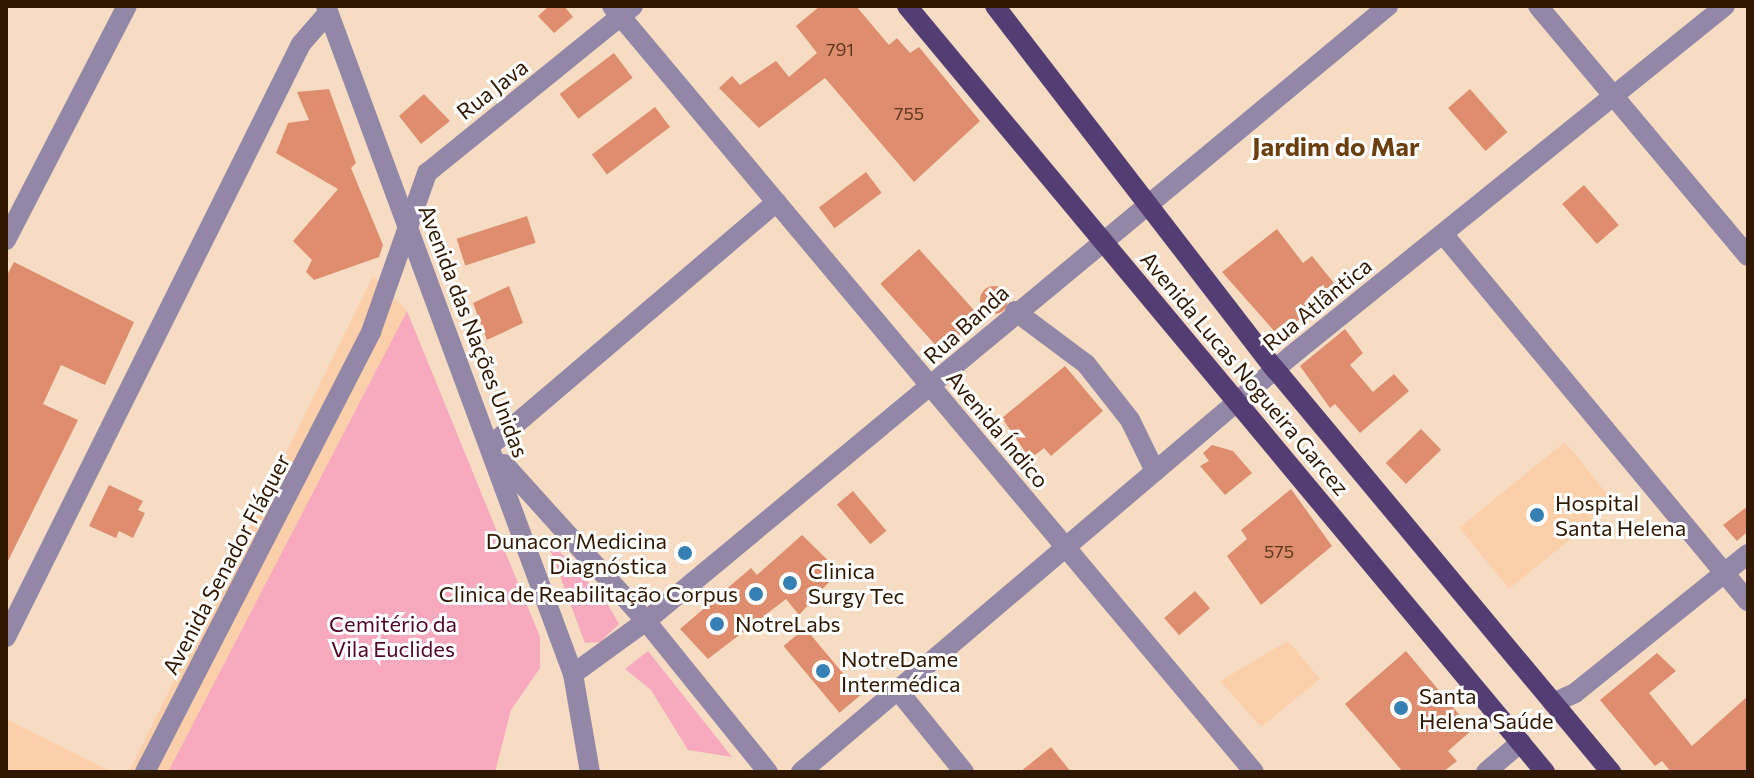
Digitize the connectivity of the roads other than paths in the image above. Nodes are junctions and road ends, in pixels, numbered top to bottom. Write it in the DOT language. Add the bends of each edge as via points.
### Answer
graph roads {
  1 [pos="127,6"];
  2 [pos="907,6"];
  3 [pos="995,6"];
  4 [pos="1388,6"];
  5 [pos="1538,6"];
  6 [pos="1725,6"];
  7 [pos="327,9"];
  8 [pos="622,9"];
  9 [pos="1612,96"];
  10 [pos="777,202"];
  11 [pos="1149,205"];
  12 [pos="410,228"];
  13 [pos="1443,234"];
  14 [pos="6,240"];
  15 [pos="1104,240"];
  16 [pos="1748,256"];
  17 [pos="1015,311"];
  18 [pos="1275,369"];
  19 [pos="350,378"];
  20 [pos="932,386"];
  21 [pos="1238,401"];
  22 [pos="493,450"];
  23 [pos="1155,471"];
  24 [pos="1066,547"];
  25 [pos="1748,554"];
  26 [pos="1725,573"];
  27 [pos="1748,601"];
  28 [pos="646,621"];
  29 [pos="6,637"];
  30 [pos="573,674"];
  31 [pos="896,688"];
  32 [pos="1553,703"];
  33 [pos="1521,742"];
  34 [pos="145,772"];
  35 [pos="590,772"];
  36 [pos="768,772"];
  37 [pos="801,772"];
  38 [pos="964,772"];
  39 [pos="1254,772"];
  40 [pos="1486,772"];
  41 [pos="1545,772"];
  42 [pos="1611,772"];
  1 -- 14 [label="street"];
  2 -- 15 [label="main road, Avenida Lucas Nogueira Garcez"];
  3 -- 11 [label="main road, Avenida Lucas Nogueira Garcez"];
  4 -- 11 [label="street, Rua Banda"];
  5 -- 9 [label="street"];
  6 -- 9 [label="street, Rua Atlântica"];
  7 -- 12 [label="street, Avenida das Nações Unidas"];
  7 -- 29 [label="street" via="301,44"];
  8 -- 10 [label="street, Avenida Índico"];
  8 -- 12 [label="street, Rua Java" via="427,173"];
  9 -- 13 [label="street, Rua Atlântica"];
  9 -- 16 [label="street"];
  10 -- 20 [label="street, Avenida Índico"];
  10 -- 22 [label="street"];
  11 -- 15 [label="street, Rua Banda"];
  11 -- 18 [label="main road, Avenida Lucas Nogueira Garcez"];
  12 -- 19 [label="street, Rua Java"];
  12 -- 22 [label="street, Avenida das Nações Unidas"];
  13 -- 18 [label="street, Rua Atlântica"];
  13 -- 26 [label="street"];
  15 -- 17 [label="street, Rua Banda"];
  15 -- 21 [label="main road, Avenida Lucas Nogueira Garcez"];
  17 -- 20 [label="street, Rua Banda"];
  17 -- 23 [label="street" via="1086,364 1130,420"];
  18 -- 21 [label="street, Rua Atlântica"];
  18 -- 32 [label="main road, Avenida Lucas Nogueira Garcez"];
  19 -- 34 [label="street, Avenida Senador Fláquer"];
  20 -- 24 [label="street, Avenida Índico"];
  20 -- 28 [label="street, Rua Banda"];
  21 -- 23 [label="street, Rua Atlântica"];
  21 -- 33 [label="main road, Avenida Lucas Nogueira Garcez"];
  22 -- 28 [label="street"];
  22 -- 30 [label="street, Avenida das Nações Unidas"];
  23 -- 24 [label="street, Rua Atlântica"];
  24 -- 31 [label="street, Rua Atlântica"];
  24 -- 39 [label="street, Avenida Índico"];
  25 -- 26 [label="street"];
  26 -- 27 [label="street"];
  26 -- 32 [label="street" via="1575,693"];
  28 -- 30 [label="street, Rua Banda"];
  28 -- 36 [label="street"];
  30 -- 35 [label="street, Avenida das Nações Unidas"];
  31 -- 37 [label="street, Rua Atlântica"];
  31 -- 38 [label="street"];
  32 -- 42 [label="main road, Avenida Lucas Nogueira Garcez"];
  33 -- 40 [label="street"];
  33 -- 41 [label="main road, Avenida Lucas Nogueira Garcez"];
}
